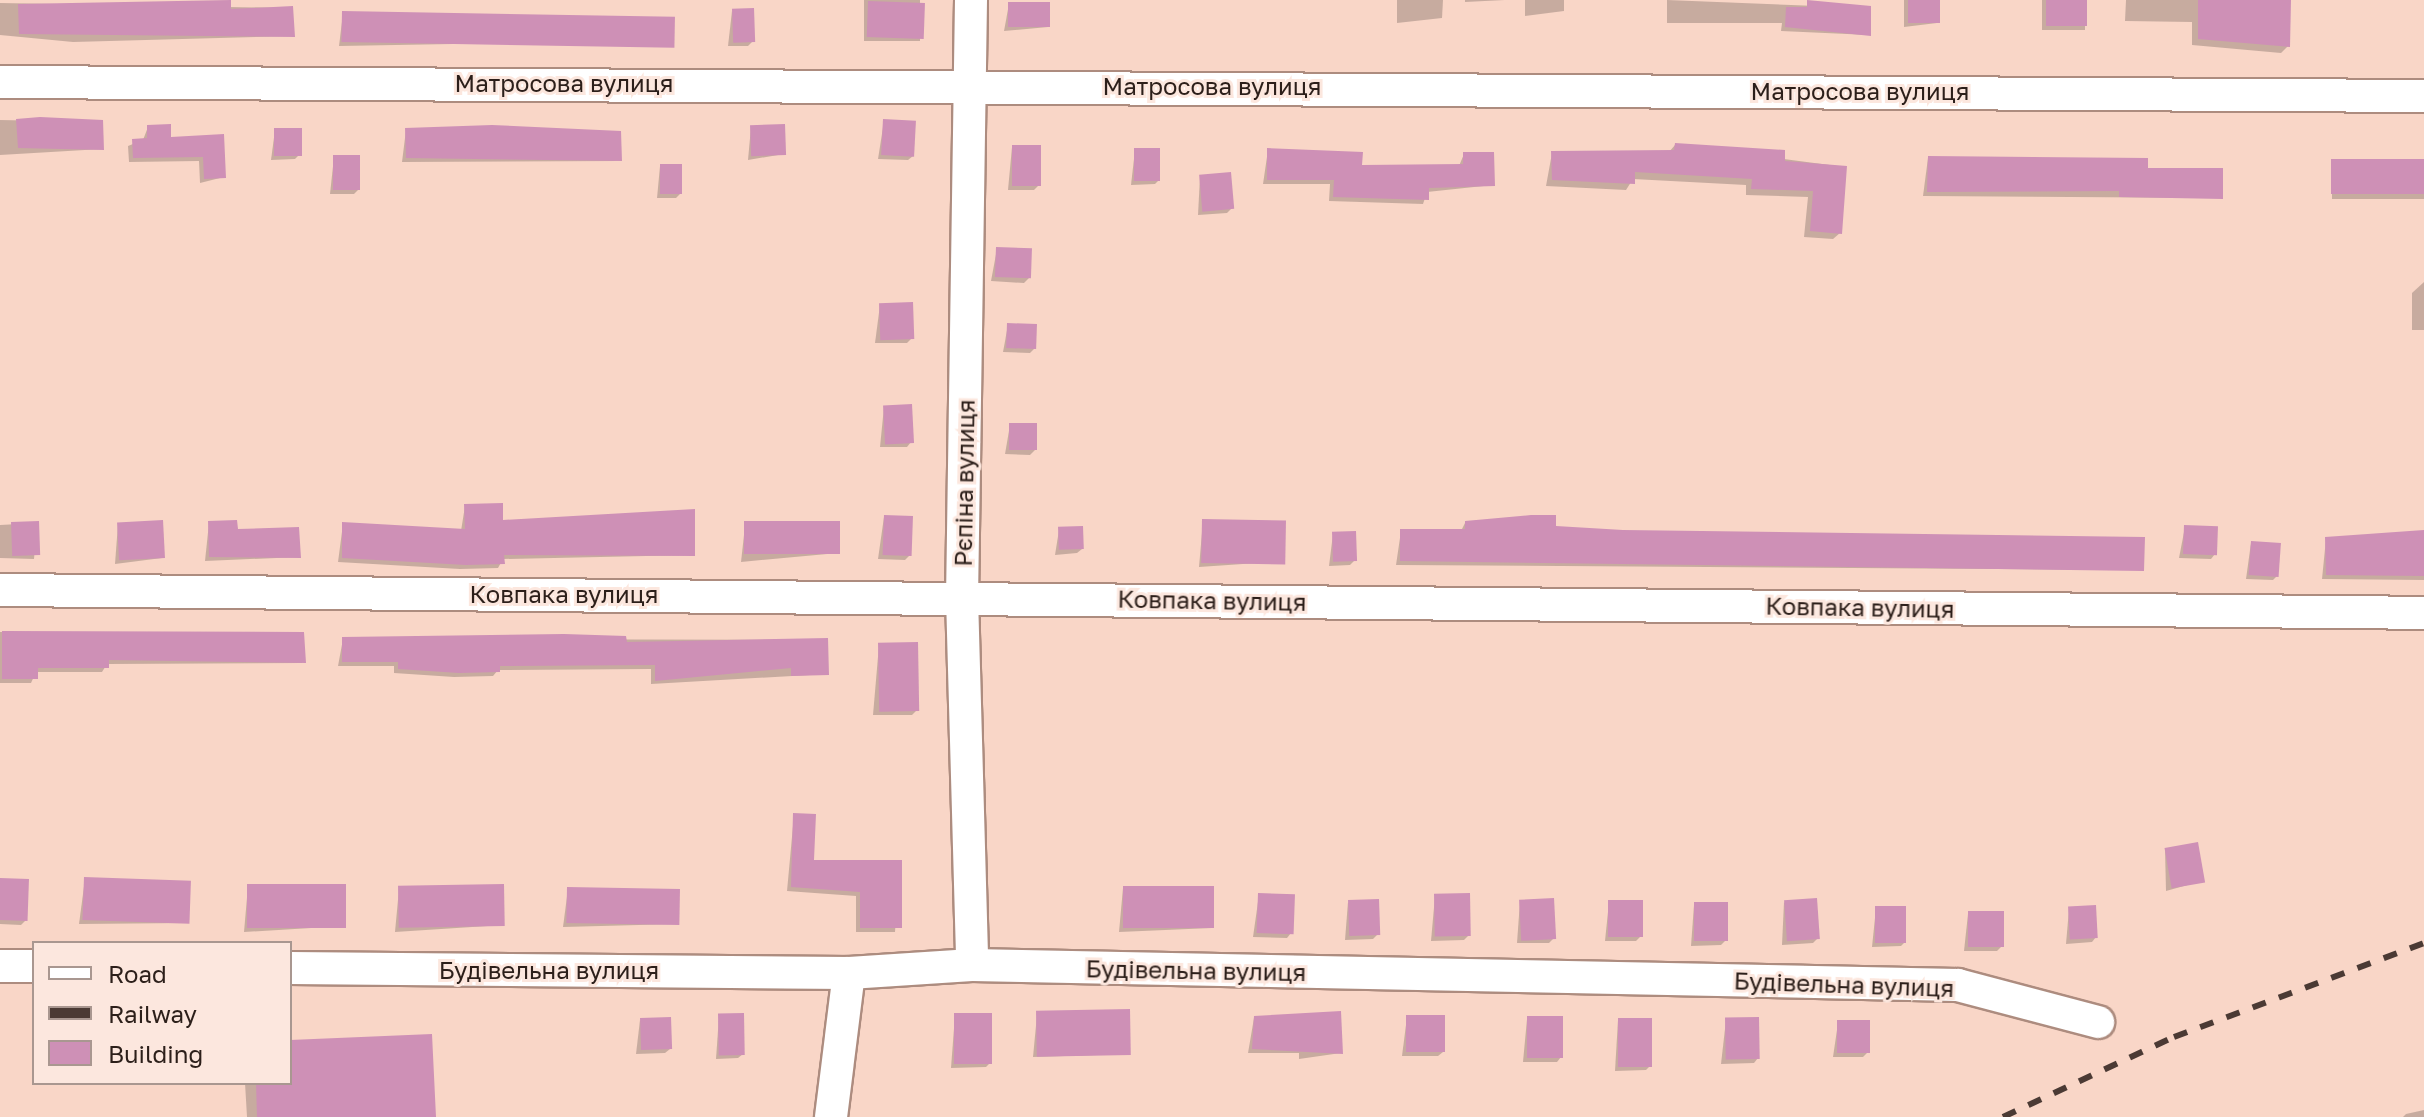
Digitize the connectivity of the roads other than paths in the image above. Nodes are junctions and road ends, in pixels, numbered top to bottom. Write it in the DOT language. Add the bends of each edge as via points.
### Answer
graph roads {
  1 [pos="971,0"];
  2 [pos="0,82"];
  3 [pos="970,84"];
  4 [pos="2424,96"];
  5 [pos="0,590"];
  6 [pos="962,597"];
  7 [pos="2424,613"];
  8 [pos="972,965"];
  9 [pos="0,966"];
  10 [pos="32,966"];
  11 [pos="292,968"];
  12 [pos="849,973"];
  13 [pos="2098,1022"];
  14 [pos="831,1117"];
  1 -- 3 [label="street, Рєпіна вулиця"];
  2 -- 3 [label="street, Матросова вулиця"];
  3 -- 4 [label="street, Матросова вулиця"];
  3 -- 6 [label="street, Рєпіна вулиця"];
  5 -- 6 [label="street, Ковпака вулиця"];
  6 -- 7 [label="street, Ковпака вулиця"];
  6 -- 8 [label="street, Рєпіна вулиця"];
  8 -- 12 [label="street, Будівельна вулиця"];
  8 -- 13 [label="street, Будівельна вулиця" via="1958,985"];
  9 -- 10 [label="street"];
  11 -- 12 [label="street, Будівельна вулиця"];
  12 -- 14 [label="street"];
}
